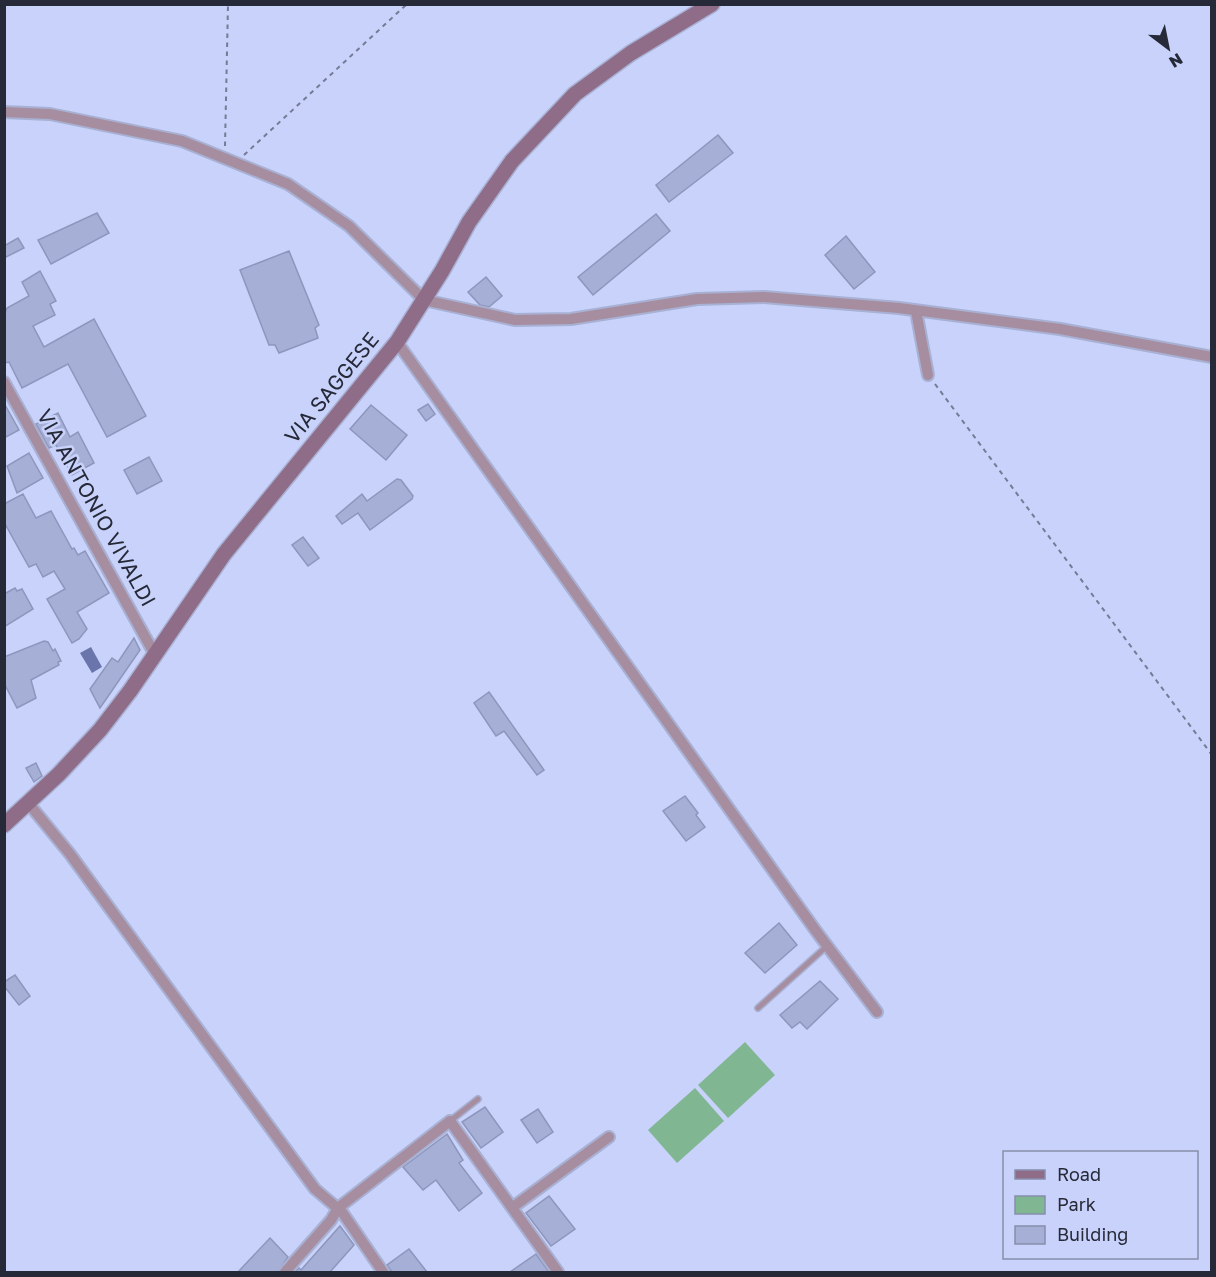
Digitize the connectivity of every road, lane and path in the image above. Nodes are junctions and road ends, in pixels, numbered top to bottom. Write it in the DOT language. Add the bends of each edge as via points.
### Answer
graph roads {
  1 [pos="228,4"];
  2 [pos="407,4"];
  3 [pos="712,4"];
  4 [pos="4,112"];
  5 [pos="225,158"];
  6 [pos="238,164"];
  7 [pos="424,300"];
  8 [pos="916,310"];
  9 [pos="397,342"];
  10 [pos="1212,357"];
  11 [pos="928,375"];
  12 [pos="4,381"];
  13 [pos="154,653"];
  14 [pos="1212,755"];
  15 [pos="29,804"];
  16 [pos="4,825"];
  17 [pos="827,946"];
  18 [pos="758,1008"];
  19 [pos="877,1012"];
  20 [pos="478,1099"];
  21 [pos="450,1121"];
  22 [pos="609,1137"];
  23 [pos="338,1208"];
  24 [pos="513,1208"];
  25 [pos="285,1272"];
  26 [pos="383,1272"];
  27 [pos="558,1272"];
  1 -- 5 [label="path"];
  2 -- 6 [label="path" via="246,152"];
  3 -- 7 [label="main road, VIA SAGGESE" via="631,53 575,94 512,161"];
  4 -- 5 [label="street" via="50,114 182,141"];
  5 -- 6 [label="street"];
  6 -- 7 [label="street" via="288,184 349,226"];
  7 -- 8 [label="street" via="515,320 571,319 698,298 764,297"];
  7 -- 9 [label="main road, VIA SAGGESE"];
  8 -- 10 [label="street" via="1060,329"];
  8 -- 11 [label="street"];
  9 -- 13 [label="main road, VIA SAGGESE" via="225,554"];
  9 -- 17 [label="street"];
  11 -- 14 [label="path"];
  12 -- 13 [label="street, VIA ANTONIO VIVALDI"];
  13 -- 15 [label="main road, VIA SAGGESE" via="100,730"];
  15 -- 16 [label="main road, VIA SAGGESE"];
  15 -- 23 [label="street" via="70,854 315,1189"];
  17 -- 18 [label="lane"];
  17 -- 19 [label="street"];
  20 -- 21 [label="lane"];
  21 -- 23 [label="street"];
  21 -- 24 [label="street"];
  22 -- 24 [label="street"];
  23 -- 25 [label="street"];
  23 -- 26 [label="street"];
  24 -- 27 [label="street"];
}
